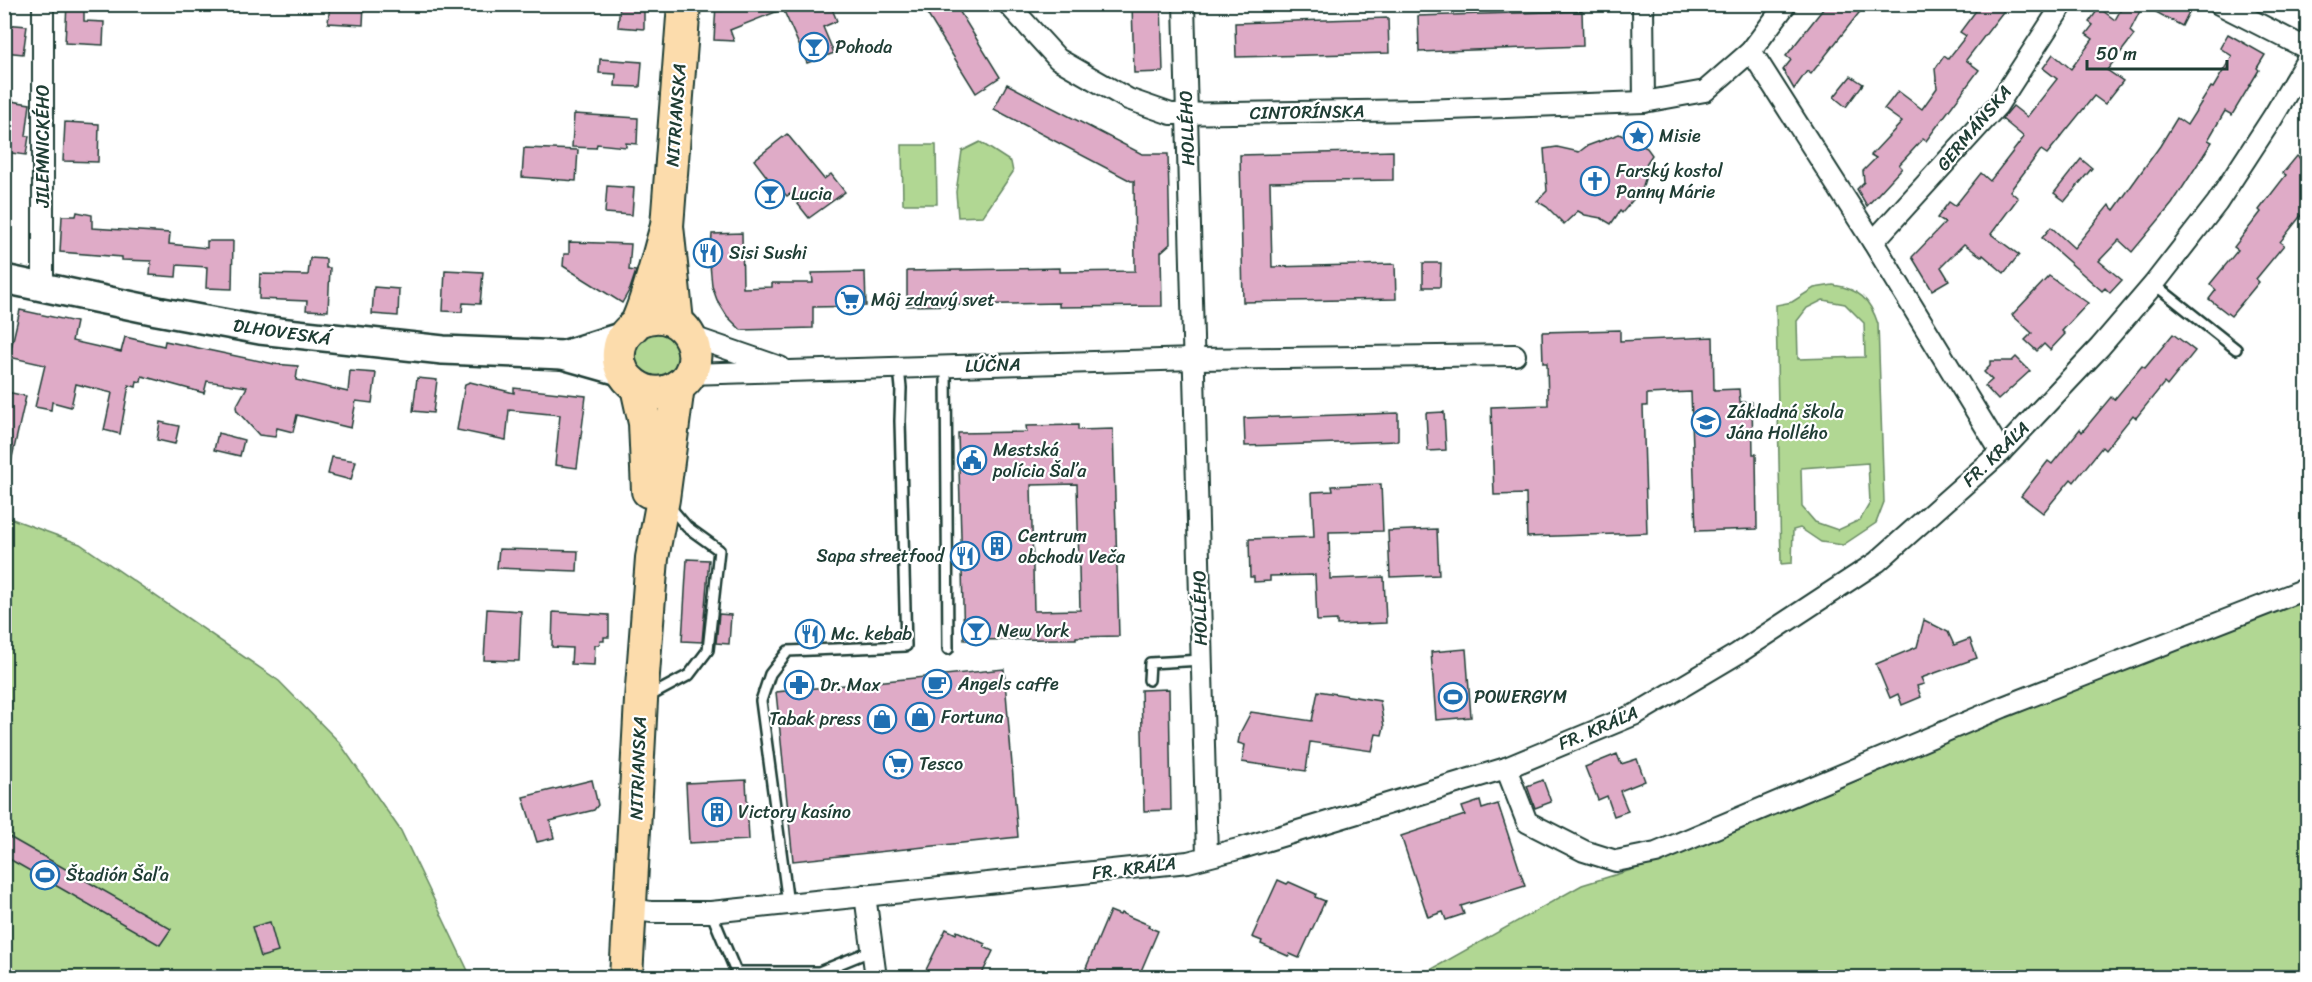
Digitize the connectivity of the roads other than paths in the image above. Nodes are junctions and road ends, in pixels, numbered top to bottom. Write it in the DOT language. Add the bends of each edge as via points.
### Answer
graph roads {
  1 [pos="43,4"];
  2 [pos="684,4"];
  3 [pos="1008,4"];
  4 [pos="1184,4"];
  5 [pos="1643,4"];
  6 [pos="1786,4"];
  7 [pos="2063,4"];
  8 [pos="2219,4"];
  9 [pos="2307,49"];
  10 [pos="1750,51"];
  11 [pos="2307,58"];
  12 [pos="1644,102"];
  13 [pos="1186,114"];
  14 [pos="667,226"];
  15 [pos="1873,242"];
  16 [pos="4,279"];
  17 [pos="2154,284"];
  18 [pos="43,288"];
  19 [pos="631,329"];
  20 [pos="683,329"];
  21 [pos="2236,349"];
  22 [pos="563,355"];
  23 [pos="1515,355"];
  24 [pos="1195,359"];
  25 [pos="946,367"];
  26 [pos="899,368"];
  27 [pos="791,370"];
  28 [pos="630,380"];
  29 [pos="684,380"];
  30 [pos="2001,452"];
  31 [pos="663,499"];
  32 [pos="652,558"];
  33 [pos="2307,588"];
  34 [pos="948,649"];
  35 [pos="1202,660"];
  36 [pos="1149,680"];
  37 [pos="641,700"];
  38 [pos="1506,768"];
  39 [pos="1207,856"];
  40 [pos="865,895"];
  41 [pos="788,904"];
  42 [pos="631,909"];
  43 [pos="711,912"];
  44 [pos="873,950"];
  45 [pos="819,972"];
  46 [pos="736,975"];
  47 [pos="626,978"];
  48 [pos="830,978"];
  49 [pos="876,978"];
  1 -- 18 [label="street, JILEMNICKÉHO"];
  2 -- 14 [label="main road, NITRIANSKA"];
  3 -- 13 [label="street, CINTORÍNSKA" via="1058,59 1128,99 1171,114"];
  4 -- 13 [label="street, HOLLÉHO"];
  5 -- 12 [label="street"];
  6 -- 10 [label="street, CINTORÍNSKA"];
  7 -- 15 [label="street, GERMÁNSKA" via="1997,106"];
  8 -- 9 [label="street"];
  10 -- 12 [label="street, CINTORÍNSKA" via="1705,91"];
  10 -- 15 [label="street"];
  11 -- 17 [label="street, FR. KRÁĽA" via="2217,202"];
  12 -- 13 [label="street, CINTORÍNSKA"];
  13 -- 24 [label="street, HOLLÉHO"];
  14 -- 19 [label="main road, NITRIANSKA"];
  14 -- 20 [label="main road, NITRIANSKA"];
  15 -- 30 [label="street"];
  16 -- 18 [label="main road, DLHOVESKÁ"];
  17 -- 21 [label="lane"];
  17 -- 30 [label="street, FR. KRÁĽA"];
  18 -- 22 [label="main road, DLHOVESKÁ" via="260,330 443,350"];
  19 -- 20 [label="main road" via="646,318 662,317"];
  19 -- 22 [label="main road, DLHOVESKÁ"];
  19 -- 28 [label="main road, NITRIANSKA" via="618,358"];
  20 -- 27 [label="street, LÚČNA"];
  20 -- 29 [label="main road, NITRIANSKA" via="693,343 694,359"];
  22 -- 28 [label="main road, DLHOVESKÁ"];
  23 -- 24 [label="street"];
  24 -- 25 [label="street, LÚČNA"];
  24 -- 35 [label="street, HOLLÉHO"];
  25 -- 26 [label="street, LÚČNA"];
  25 -- 34 [label="lane"];
  26 -- 27 [label="street, LÚČNA"];
  26 -- 41 [label="lane" via="906,646 788,651 770,674 761,701"];
  27 -- 29 [label="street, LÚČNA"];
  28 -- 29 [label="main road" via="658,393"];
  28 -- 32 [label="main road, NITRIANSKA" via="645,423"];
  29 -- 31 [label="main road, NITRIANSKA"];
  30 -- 38 [label="street, FR. KRÁĽA" via="1877,562 1737,654 1636,714"];
  31 -- 32 [label="main road, NITRIANSKA"];
  31 -- 37 [label="lane" via="687,526 719,550 708,650 690,675"];
  32 -- 37 [label="main road, NITRIANSKA"];
  33 -- 38 [label="street" via="2003,707 1656,853 1616,861 1584,851 1527,822"];
  35 -- 36 [label="lane" via="1150,663"];
  35 -- 39 [label="street, HOLLÉHO"];
  37 -- 42 [label="main road, NITRIANSKA"];
  38 -- 39 [label="street, FR. KRÁĽA"];
  39 -- 40 [label="street, FR. KRÁĽA" via="1100,873"];
  40 -- 41 [label="street, FR. KRÁĽA"];
  40 -- 44 [label="street"];
  41 -- 43 [label="street, FR. KRÁĽA"];
  42 -- 43 [label="street, FR. KRÁĽA"];
  42 -- 47 [label="main road, NITRIANSKA"];
  43 -- 46 [label="lane"];
  44 -- 45 [label="lane"];
  44 -- 49 [label="street"];
  45 -- 46 [label="lane"];
  45 -- 48 [label="lane"];
}
